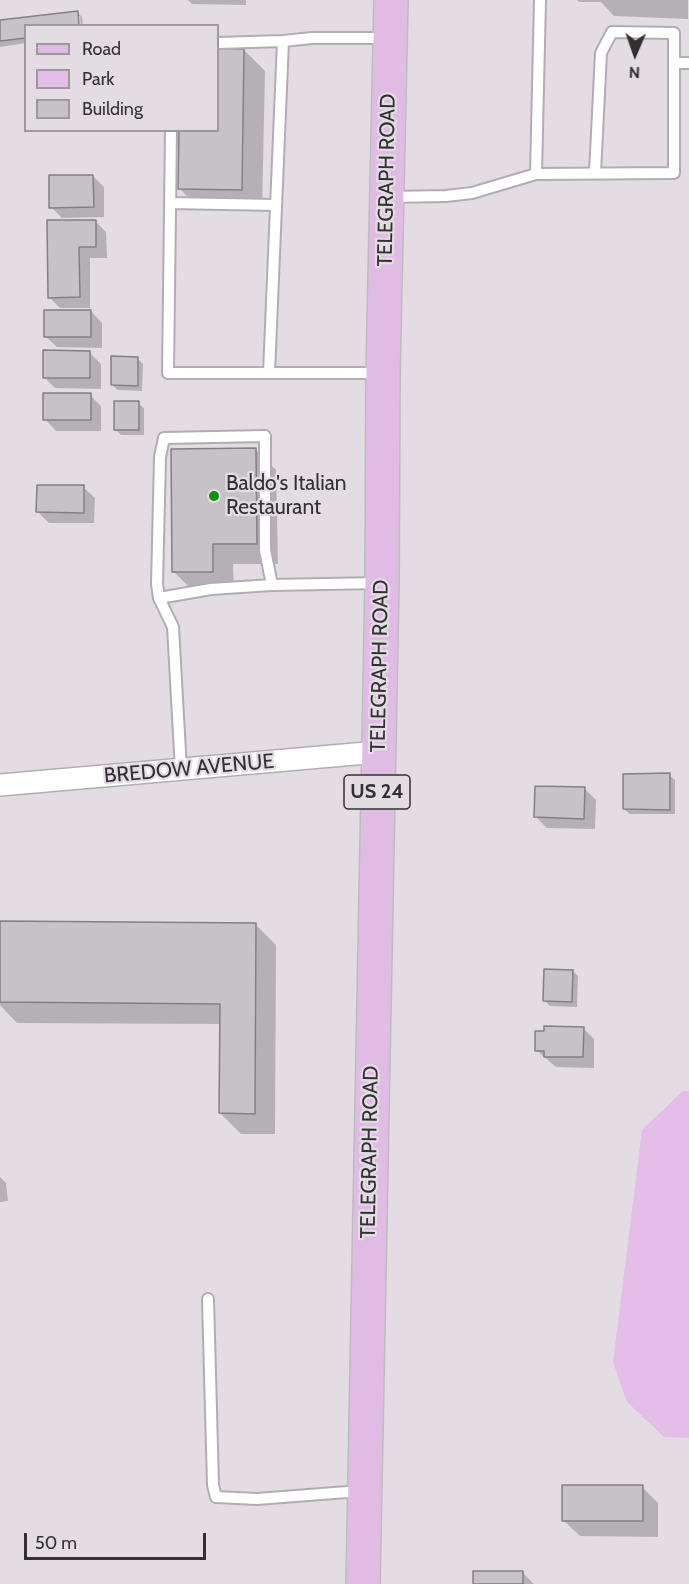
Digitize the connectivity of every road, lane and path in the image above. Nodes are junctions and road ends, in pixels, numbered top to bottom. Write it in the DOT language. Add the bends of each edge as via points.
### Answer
graph roads {
  1 [pos="391,0"];
  2 [pos="540,0"];
  3 [pos="390,38"];
  4 [pos="283,41"];
  5 [pos="219,43"];
  6 [pos="674,63"];
  7 [pos="689,63"];
  8 [pos="171,132"];
  9 [pos="595,173"];
  10 [pos="536,174"];
  11 [pos="387,197"];
  12 [pos="170,203"];
  13 [pos="276,205"];
  14 [pos="269,373"];
  15 [pos="383,373"];
  16 [pos="382,582"];
  17 [pos="272,585"];
  18 [pos="159,598"];
  19 [pos="378,752"];
  20 [pos="181,770"];
  21 [pos="0,785"];
  22 [pos="208,1299"];
  23 [pos="363,1490"];
  24 [pos="363,1584"];
  1 -- 3 [label="main road, TELEGRAPH ROAD / US 24"];
  2 -- 10 [label="lane"];
  3 -- 4 [label="lane"];
  3 -- 11 [label="main road, TELEGRAPH ROAD / US 24"];
  4 -- 5 [label="lane"];
  4 -- 13 [label="lane"];
  6 -- 7 [label="lane"];
  6 -- 9 [label="lane" via="674,173"];
  6 -- 9 [label="lane" via="675,33 612,32 601,53"];
  8 -- 12 [label="lane"];
  9 -- 10 [label="lane"];
  10 -- 11 [label="lane" via="472,193"];
  11 -- 15 [label="main road, TELEGRAPH ROAD / US 24"];
  12 -- 13 [label="lane"];
  12 -- 14 [label="lane" via="168,373"];
  13 -- 14 [label="lane"];
  14 -- 15 [label="lane"];
  15 -- 16 [label="main road, TELEGRAPH ROAD / US 24"];
  16 -- 17 [label="lane"];
  16 -- 19 [label="main road, TELEGRAPH ROAD / US 24"];
  17 -- 18 [label="lane"];
  17 -- 18 [label="lane" via="265,550 265,436 164,438 160,458"];
  18 -- 20 [label="lane" via="173,627"];
  19 -- 20 [label="street, BREDOW AVENUE"];
  19 -- 23 [label="main road, TELEGRAPH ROAD / US 24"];
  20 -- 21 [label="street, BREDOW AVENUE"];
  22 -- 23 [label="lane" via="216,1497 257,1500"];
  23 -- 24 [label="main road, TELEGRAPH ROAD / US 24"];
}
